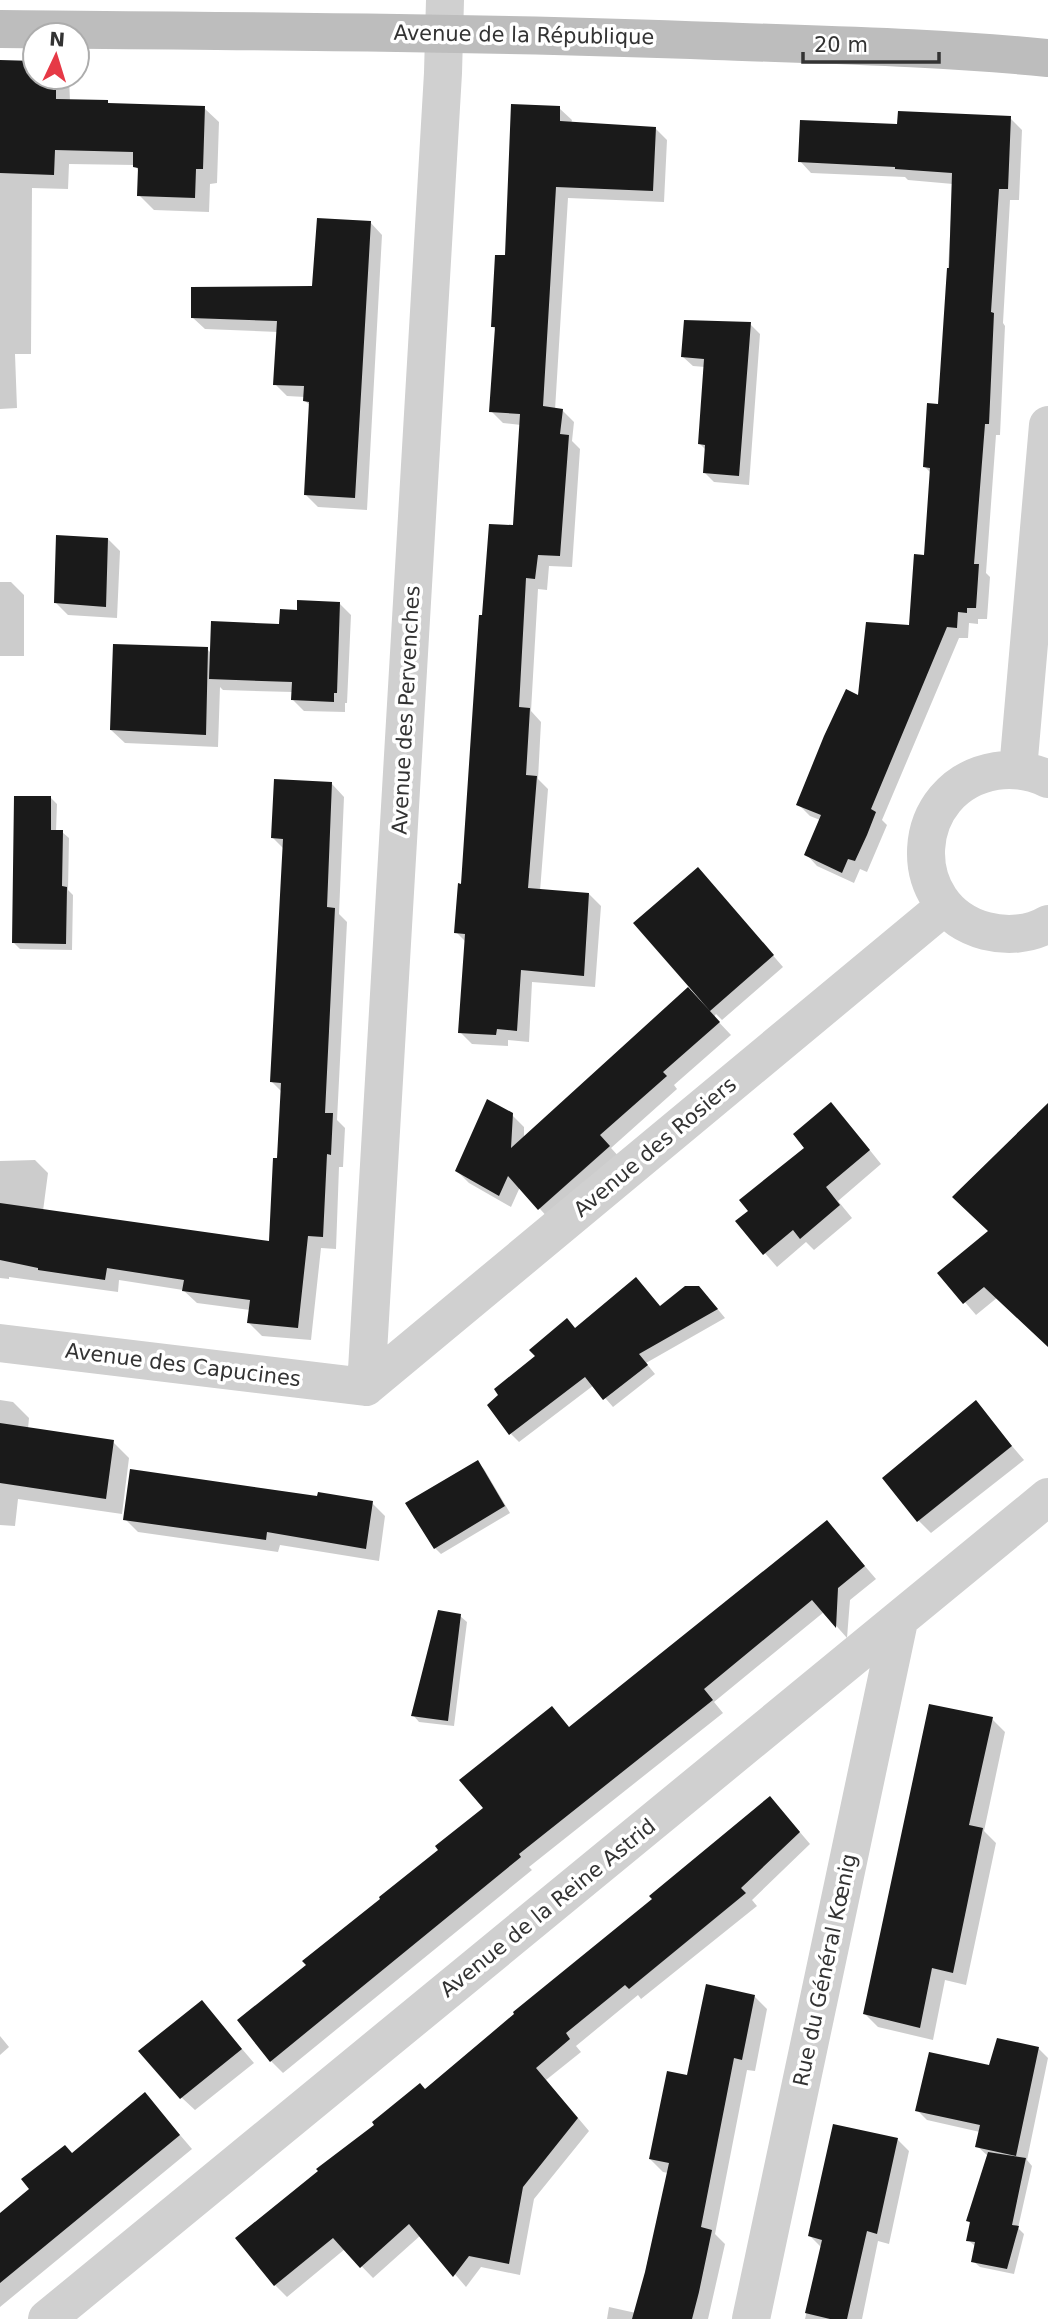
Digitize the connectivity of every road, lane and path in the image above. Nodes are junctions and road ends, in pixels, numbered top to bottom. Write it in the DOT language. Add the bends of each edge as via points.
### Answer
graph roads {
  1 [pos="445,16"];
  2 [pos="0,29"];
  3 [pos="1048,58"];
  4 [pos="1048,425"];
  5 [pos="1033,774"];
  6 [pos="945,906"];
  7 [pos="1048,924"];
  8 [pos="0,1343"];
  9 [pos="366,1387"];
  10 [pos="1048,1497"];
  11 [pos="899,1620"];
  12 [pos="47,2319"];
  13 [pos="751,2319"];
  1 -- 2 [label="main road, Avenue de la République"];
  1 -- 3 [label="main road, Avenue de la République"];
  1 -- 9 [label="street, Avenue des Pervenches"];
  4 -- 5 [label="street"];
  5 -- 6 [label="street" via="978,774 953,789 932,818 925,846 930,881"];
  6 -- 7 [label="street" via="974,928 1002,935 1038,930"];
  6 -- 9 [label="street, Avenue des Rosiers"];
  8 -- 9 [label="street, Avenue des Capucines"];
  10 -- 11 [label="street, Avenue de la Reine Astrid"];
  11 -- 12 [label="street, Avenue de la Reine Astrid"];
  11 -- 13 [label="street, Rue du Général Kœnig"];
}
